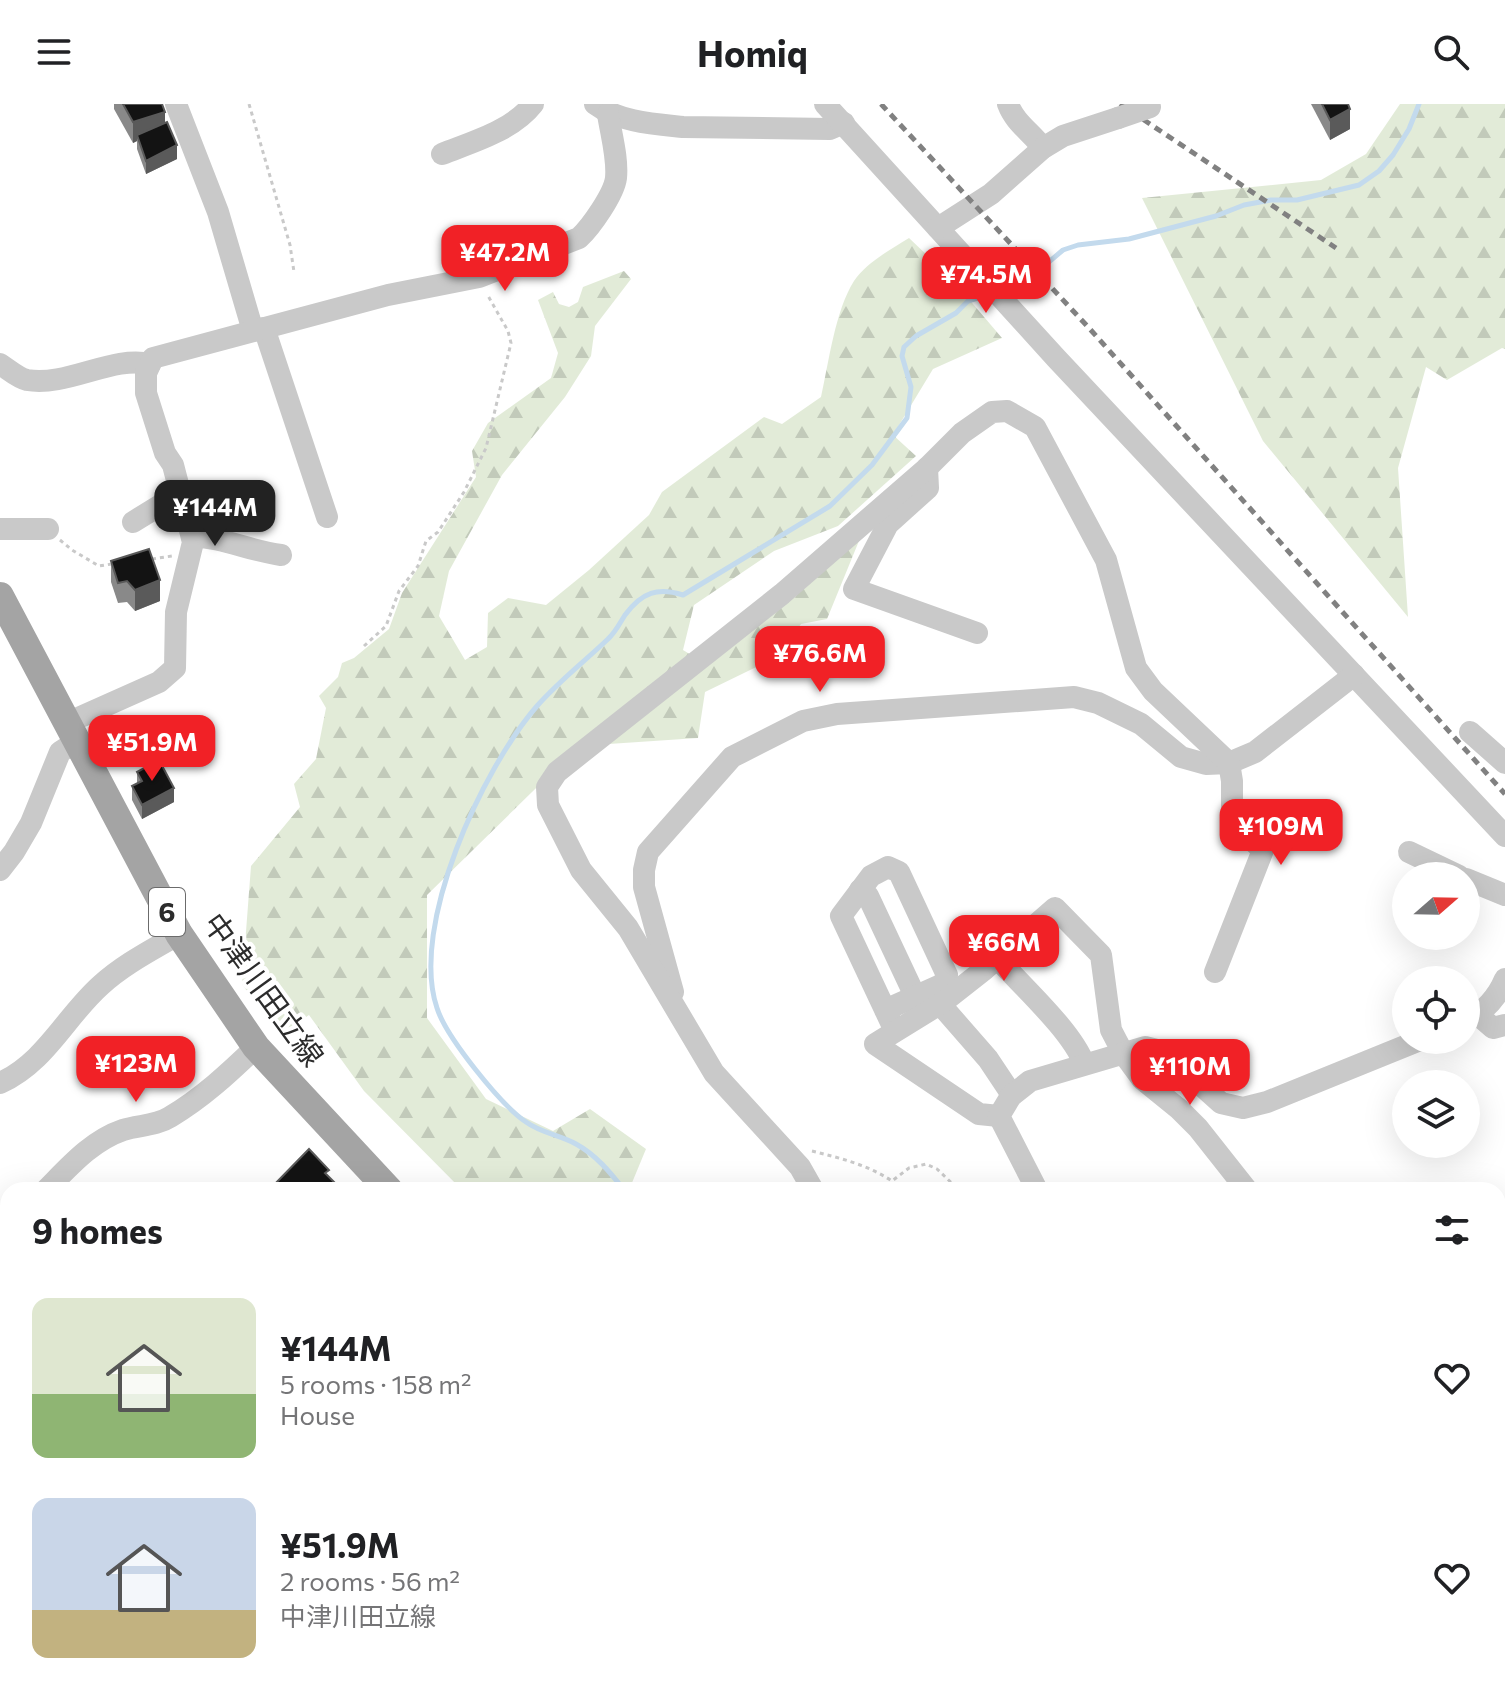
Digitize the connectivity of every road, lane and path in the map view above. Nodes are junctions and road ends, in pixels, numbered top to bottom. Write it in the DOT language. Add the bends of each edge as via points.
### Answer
graph roads {
  1 [pos="176,104"];
  2 [pos="249,104"];
  3 [pos="533,104"];
  4 [pos="825,104"];
  5 [pos="1008,104"];
  6 [pos="1152,106"];
  7 [pos="602,109"];
  8 [pos="844,123"];
  9 [pos="1043,148"];
  10 [pos="442,154"];
  11 [pos="944,235"];
  12 [pos="294,272"];
  13 [pos="479,277"];
  14 [pos="258,329"];
  15 [pos="0,364"];
  16 [pos="150,364"];
  17 [pos="927,468"];
  18 [pos="180,493"];
  19 [pos="327,517"];
  20 [pos="133,522"];
  21 [pos="0,529"];
  22 [pos="48,529"];
  23 [pos="191,546"];
  24 [pos="281,555"];
  25 [pos="152,559"];
  26 [pos="112,564"];
  27 [pos="0,596"];
  28 [pos="977,633"];
  29 [pos="364,646"];
  30 [pos="1354,675"];
  31 [pos="72,732"];
  32 [pos="1470,732"];
  33 [pos="1229,763"];
  34 [pos="1505,763"];
  35 [pos="1505,836"];
  36 [pos="1409,852"];
  37 [pos="1430,862"];
  38 [pos="0,870"];
  39 [pos="1480,885"];
  40 [pos="860,890"];
  41 [pos="1505,895"];
  42 [pos="179,934"];
  43 [pos="997,958"];
  44 [pos="1215,972"];
  45 [pos="1505,979"];
  46 [pos="915,996"];
  47 [pos="940,1004"];
  48 [pos="677,1009"];
  49 [pos="885,1010"];
  50 [pos="1480,1010"];
  51 [pos="1480,1022"];
  52 [pos="1505,1025"];
  53 [pos="895,1031"];
  54 [pos="256,1047"];
  55 [pos="1392,1051"];
  56 [pos="1123,1053"];
  57 [pos="1084,1064"];
  58 [pos="0,1083"];
  59 [pos="1012,1095"];
  60 [pos="999,1116"];
  61 [pos="785,1153"];
  62 [pos="54,1182"];
  63 [pos="381,1182"];
  64 [pos="808,1182"];
  65 [pos="951,1182"];
  66 [pos="1033,1182"];
  67 [pos="1241,1182"];
  1 -- 14 [label="street"];
  2 -- 12 [label="path"];
  3 -- 10 [label="street" via="507,125"];
  4 -- 8 [label="street"];
  5 -- 9 [label="street" via="1014,119"];
  6 -- 9 [label="street, bridge" via="1063,136"];
  7 -- 8 [label="street" via="683,127 830,129"];
  7 -- 13 [label="street" via="616,178 587,230 579,238"];
  8 -- 11 [label="street"];
  9 -- 11 [label="street"];
  11 -- 30 [label="street"];
  13 -- 14 [label="street"];
  13 -- 29 [label="path" via="511,343 486,448 438,532 426,541 386,626"];
  14 -- 16 [label="street" via="153,358"];
  14 -- 19 [label="street"];
  15 -- 16 [label="street" via="25,380 69,377 138,361"];
  16 -- 18 [label="street" via="146,393"];
  17 -- 28 [label="street" via="928,488 888,524 854,589"];
  17 -- 33 [label="street" via="992,412 1007,411 1035,427 1106,560 1136,668"];
  17 -- 48 [label="street" via="782,594 557,772 547,787 548,805 581,870 628,928"];
  18 -- 20 [label="street"];
  18 -- 23 [label="street"];
  21 -- 22 [label="street"];
  22 -- 26 [label="path" via="99,566"];
  23 -- 24 [label="street" via="209,536"];
  23 -- 25 [label="path"];
  23 -- 31 [label="street" via="176,612 175,668"];
  27 -- 31 [label="main road, 中津川田立線 / 6"];
  30 -- 33 [label="street" via="1255,752"];
  30 -- 35 [label="street"];
  31 -- 38 [label="street" via="31,823"];
  31 -- 42 [label="main road, 中津川田立線 / 6"];
  32 -- 34 [label="street"];
  33 -- 44 [label="street" via="1232,822 1263,850"];
  33 -- 48 [label="street" via="1181,757 1141,724 1074,697 803,721 732,757 648,852 644,887"];
  36 -- 37 [label="street"];
  39 -- 41 [label="street"];
  40 -- 46 [label="street" via="868,896"];
  40 -- 46 [label="street" via="888,867 899,872 947,975 943,984"];
  40 -- 49 [label="street" via="841,916"];
  42 -- 54 [label="main road, 中津川田立線 / 6"];
  42 -- 58 [label="street" via="99,986 46,1051 20,1074"];
  43 -- 47 [label="street"];
  43 -- 56 [label="street" via="1055,908 1101,955 1111,1030"];
  43 -- 57 [label="street" via="1049,1015"];
  45 -- 50 [label="street"];
  46 -- 49 [label="street"];
  47 -- 53 [label="street"];
  47 -- 59 [label="street"];
  48 -- 61 [label="street" via="714,1073"];
  49 -- 53 [label="street"];
  51 -- 52 [label="street" via="1493,1028"];
  53 -- 60 [label="street" via="875,1044 979,1114"];
  54 -- 62 [label="street" via="220,1082 168,1119 102,1140"];
  54 -- 63 [label="main road, 中津川田立線 / 6"];
  55 -- 56 [label="street" via="1243,1108 1221,1103 1164,1052 1145,1047"];
  56 -- 57 [label="street"];
  56 -- 67 [label="street" via="1142,1079 1198,1128"];
  57 -- 59 [label="street" via="1030,1081"];
  59 -- 60 [label="street"];
  60 -- 66 [label="street"];
  61 -- 64 [label="street"];
  61 -- 65 [label="path" via="802,1149 840,1158 892,1181 909,1168 926,1164"];
}
